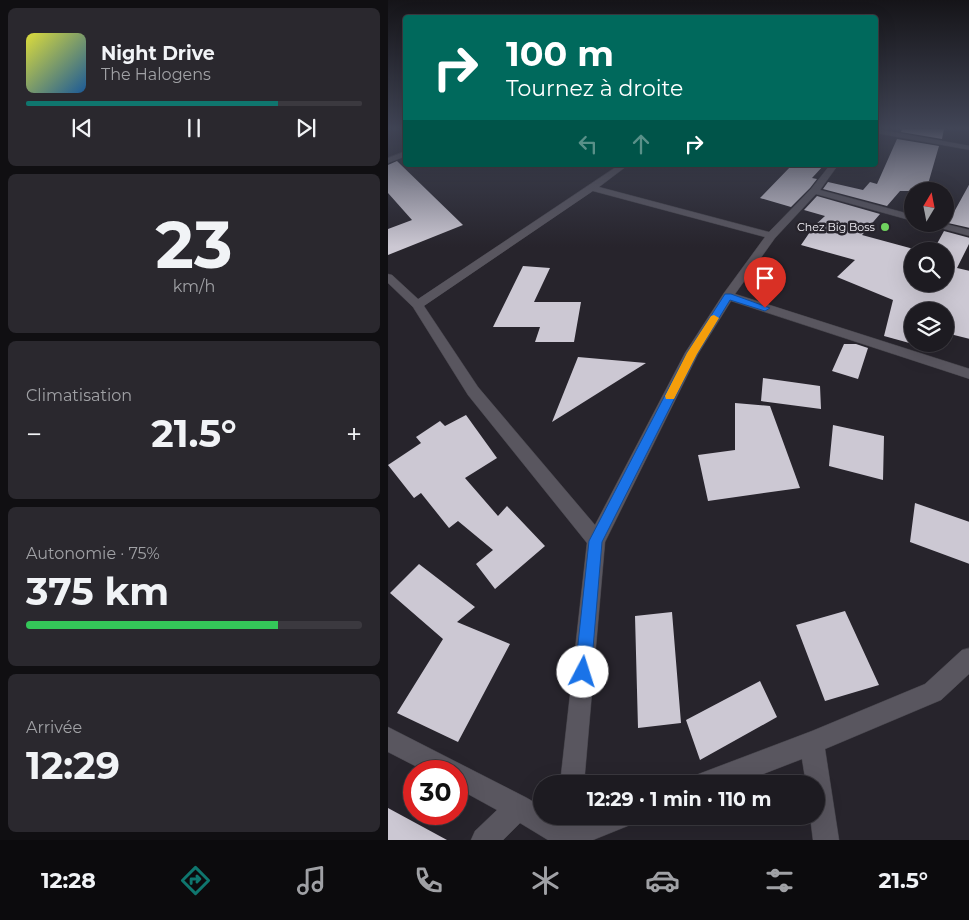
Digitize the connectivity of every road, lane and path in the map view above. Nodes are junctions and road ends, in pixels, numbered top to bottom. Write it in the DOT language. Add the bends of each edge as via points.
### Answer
graph roads {
  1 [pos="620,168"];
  2 [pos="832,168"];
  3 [pos="592,188"];
  4 [pos="814,192"];
  5 [pos="904,216"];
  6 [pos="954,229"];
  7 [pos="970,233"];
  8 [pos="771,236"];
  9 [pos="388,276"];
  10 [pos="728,296"];
  11 [pos="417,305"];
  12 [pos="970,374"];
  13 [pos="596,541"];
  14 [pos="970,658"];
  15 [pos="388,739"];
  16 [pos="812,743"];
  17 [pos="429,760"];
  18 [pos="573,775"];
  19 [pos="728,775"];
  20 [pos="468,781"];
  21 [pos="518,807"];
  22 [pos="589,825"];
  23 [pos="568,831"];
  24 [pos="484,840"];
  25 [pos="826,840"];
  1 -- 3 [label="street"];
  2 -- 4 [label="street"];
  3 -- 8 [label="street"];
  3 -- 11 [label="street"];
  4 -- 5 [label="street"];
  4 -- 8 [label="street"];
  6 -- 7 [label="street"];
  8 -- 10 [label="street"];
  9 -- 11 [label="street"];
  10 -- 12 [label="street"];
  10 -- 13 [label="street" via="692,353"];
  11 -- 13 [label="street" via="473,390"];
  13 -- 18 [label="street"];
  14 -- 16 [label="street" via="933,692"];
  15 -- 17 [label="street"];
  16 -- 19 [label="street"];
  16 -- 25 [label="street"];
  20 -- 21 [label="street"];
  21 -- 23 [label="street"];
  21 -- 24 [label="street"];
  22 -- 23 [label="street"];
}
